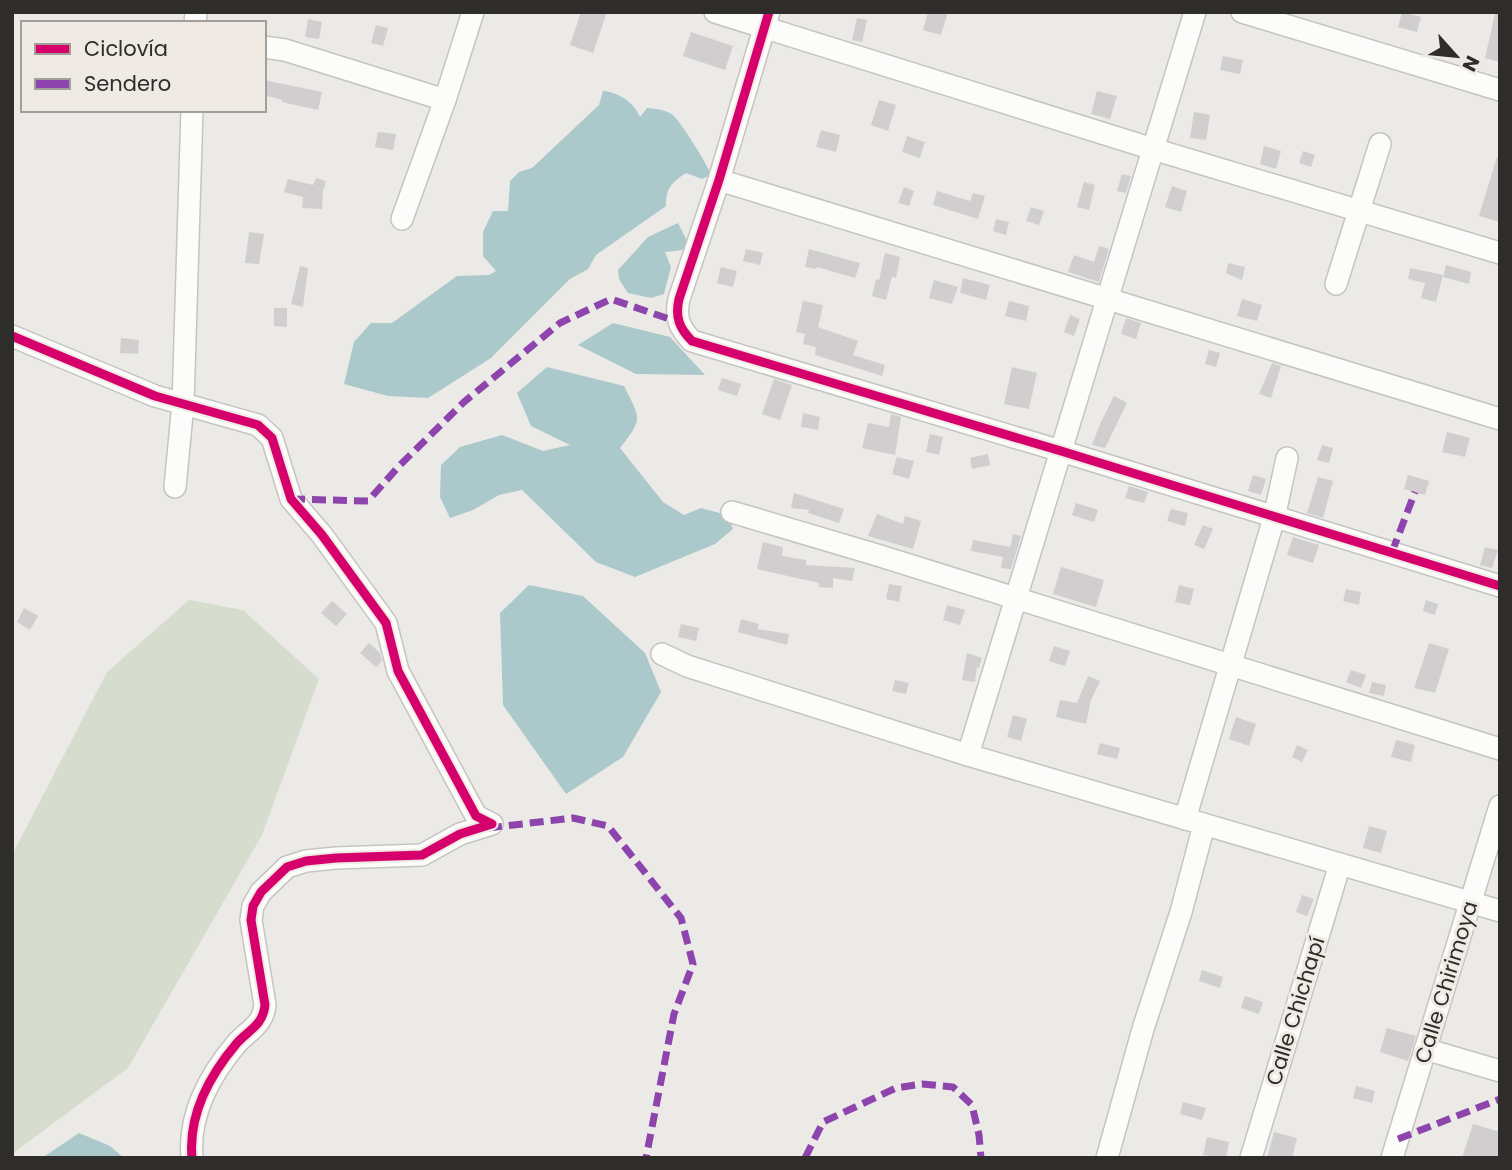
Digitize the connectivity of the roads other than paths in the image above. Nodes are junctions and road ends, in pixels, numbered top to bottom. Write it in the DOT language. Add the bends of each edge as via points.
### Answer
graph roads {
  1 [pos="473,12"];
  2 [pos="715,12"];
  3 [pos="1195,12"];
  4 [pos="1242,12"];
  5 [pos="767,19"];
  6 [pos="266,47"];
  7 [pos="1500,90"];
  8 [pos="445,100"];
  9 [pos="192,112"];
  10 [pos="1380,144"];
  11 [pos="1153,149"];
  12 [pos="719,180"];
  13 [pos="1359,210"];
  14 [pos="402,219"];
  15 [pos="1500,253"];
  16 [pos="1336,284"];
  17 [pos="1108,297"];
  18 [pos="12,336"];
  19 [pos="183,404"];
  20 [pos="1500,419"];
  21 [pos="1061,451"];
  22 [pos="1287,457"];
  23 [pos="175,487"];
  24 [pos="732,512"];
  25 [pos="1274,518"];
  26 [pos="1500,586"];
  27 [pos="1016,598"];
  28 [pos="662,654"];
  29 [pos="1229,665"];
  30 [pos="1500,750"];
  31 [pos="968,755"];
  32 [pos="1500,806"];
  33 [pos="1194,822"];
  34 [pos="1340,864"];
  35 [pos="1470,902"];
  36 [pos="1500,911"];
  37 [pos="1425,1049"];
  38 [pos="1500,1071"];
  39 [pos="1113,1156"];
  40 [pos="192,1158"];
  41 [pos="1251,1158"];
  42 [pos="1392,1158"];
  1 -- 8 [label="street"];
  2 -- 5 [label="street"];
  3 -- 11 [label="street"];
  4 -- 7 [label="street"];
  5 -- 11 [label="street"];
  5 -- 12 [label="street"];
  6 -- 8 [label="street"];
  8 -- 14 [label="street"];
  9 -- 19 [label="street"];
  10 -- 13 [label="street"];
  11 -- 13 [label="street"];
  11 -- 17 [label="street"];
  12 -- 17 [label="street"];
  12 -- 21 [label="street" via="676,311 692,341"];
  13 -- 15 [label="street"];
  13 -- 16 [label="street"];
  17 -- 20 [label="street"];
  17 -- 21 [label="street"];
  18 -- 19 [label="street"];
  19 -- 23 [label="street"];
  19 -- 40 [label="street" via="258,425 272,438 291,499 386,623 404,683 475,816 492,824 460,834 422,855 306,861 272,878 253,906 251,920 264,1015 237,1043 203,1091 193,1129"];
  21 -- 25 [label="street"];
  21 -- 27 [label="street"];
  22 -- 25 [label="street"];
  24 -- 27 [label="street"];
  25 -- 26 [label="street"];
  25 -- 29 [label="street"];
  27 -- 29 [label="street"];
  27 -- 31 [label="street"];
  28 -- 31 [label="street" via="687,666"];
  29 -- 30 [label="street"];
  29 -- 33 [label="street"];
  31 -- 33 [label="street"];
  32 -- 35 [label="street, Calle Chirimoya"];
  33 -- 34 [label="street"];
  33 -- 39 [label="street" via="1181,912 1143,1029"];
  34 -- 35 [label="street"];
  34 -- 41 [label="street, Calle Chichapí"];
  35 -- 36 [label="street"];
  35 -- 37 [label="street, Calle Chirimoya"];
  37 -- 38 [label="street"];
  37 -- 42 [label="street, Calle Chirimoya"];
}
